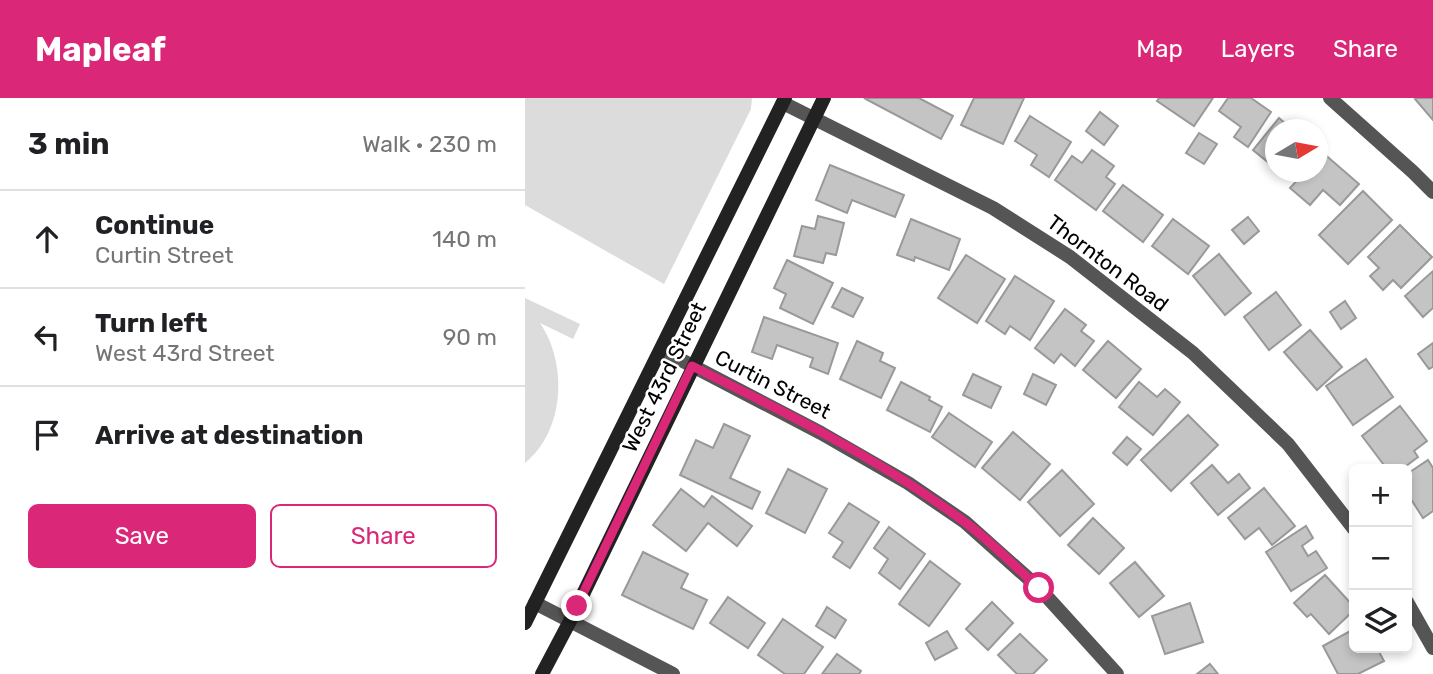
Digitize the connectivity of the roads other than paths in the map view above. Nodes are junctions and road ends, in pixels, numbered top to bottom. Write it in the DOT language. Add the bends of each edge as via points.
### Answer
graph roads {
  1 [pos="824,98"];
  2 [pos="1330,98"];
  3 [pos="784,100"];
  4 [pos="814,118"];
  5 [pos="1433,192"];
  6 [pos="662,351"];
  7 [pos="692,366"];
  8 [pos="1352,527"];
  9 [pos="535,603"];
  10 [pos="1412,610"];
  11 [pos="570,621"];
  12 [pos="525,623"];
  13 [pos="1433,648"];
  14 [pos="542,674"];
  15 [pos="673,674"];
  16 [pos="1117,674"];
  1 -- 4 [label="main road, West 43rd Street"];
  2 -- 5 [label="street"];
  3 -- 4 [label="street, Thornton Road"];
  3 -- 6 [label="main road, West 43rd Street"];
  4 -- 7 [label="main road, West 43rd Street"];
  4 -- 8 [label="street, Thornton Road" via="993,208 1070,257 1193,353 1288,444"];
  6 -- 7 [label="street, Curtin Street"];
  6 -- 9 [label="main road, West 43rd Street"];
  7 -- 11 [label="main road, West 43rd Street"];
  7 -- 16 [label="street, Curtin Street" via="821,433 965,522 1039,588"];
  9 -- 11 [label="street"];
  9 -- 12 [label="main road, West 43rd Street"];
  10 -- 13 [label="street"];
  11 -- 14 [label="main road, West 43rd Street"];
  11 -- 15 [label="street"];
}
